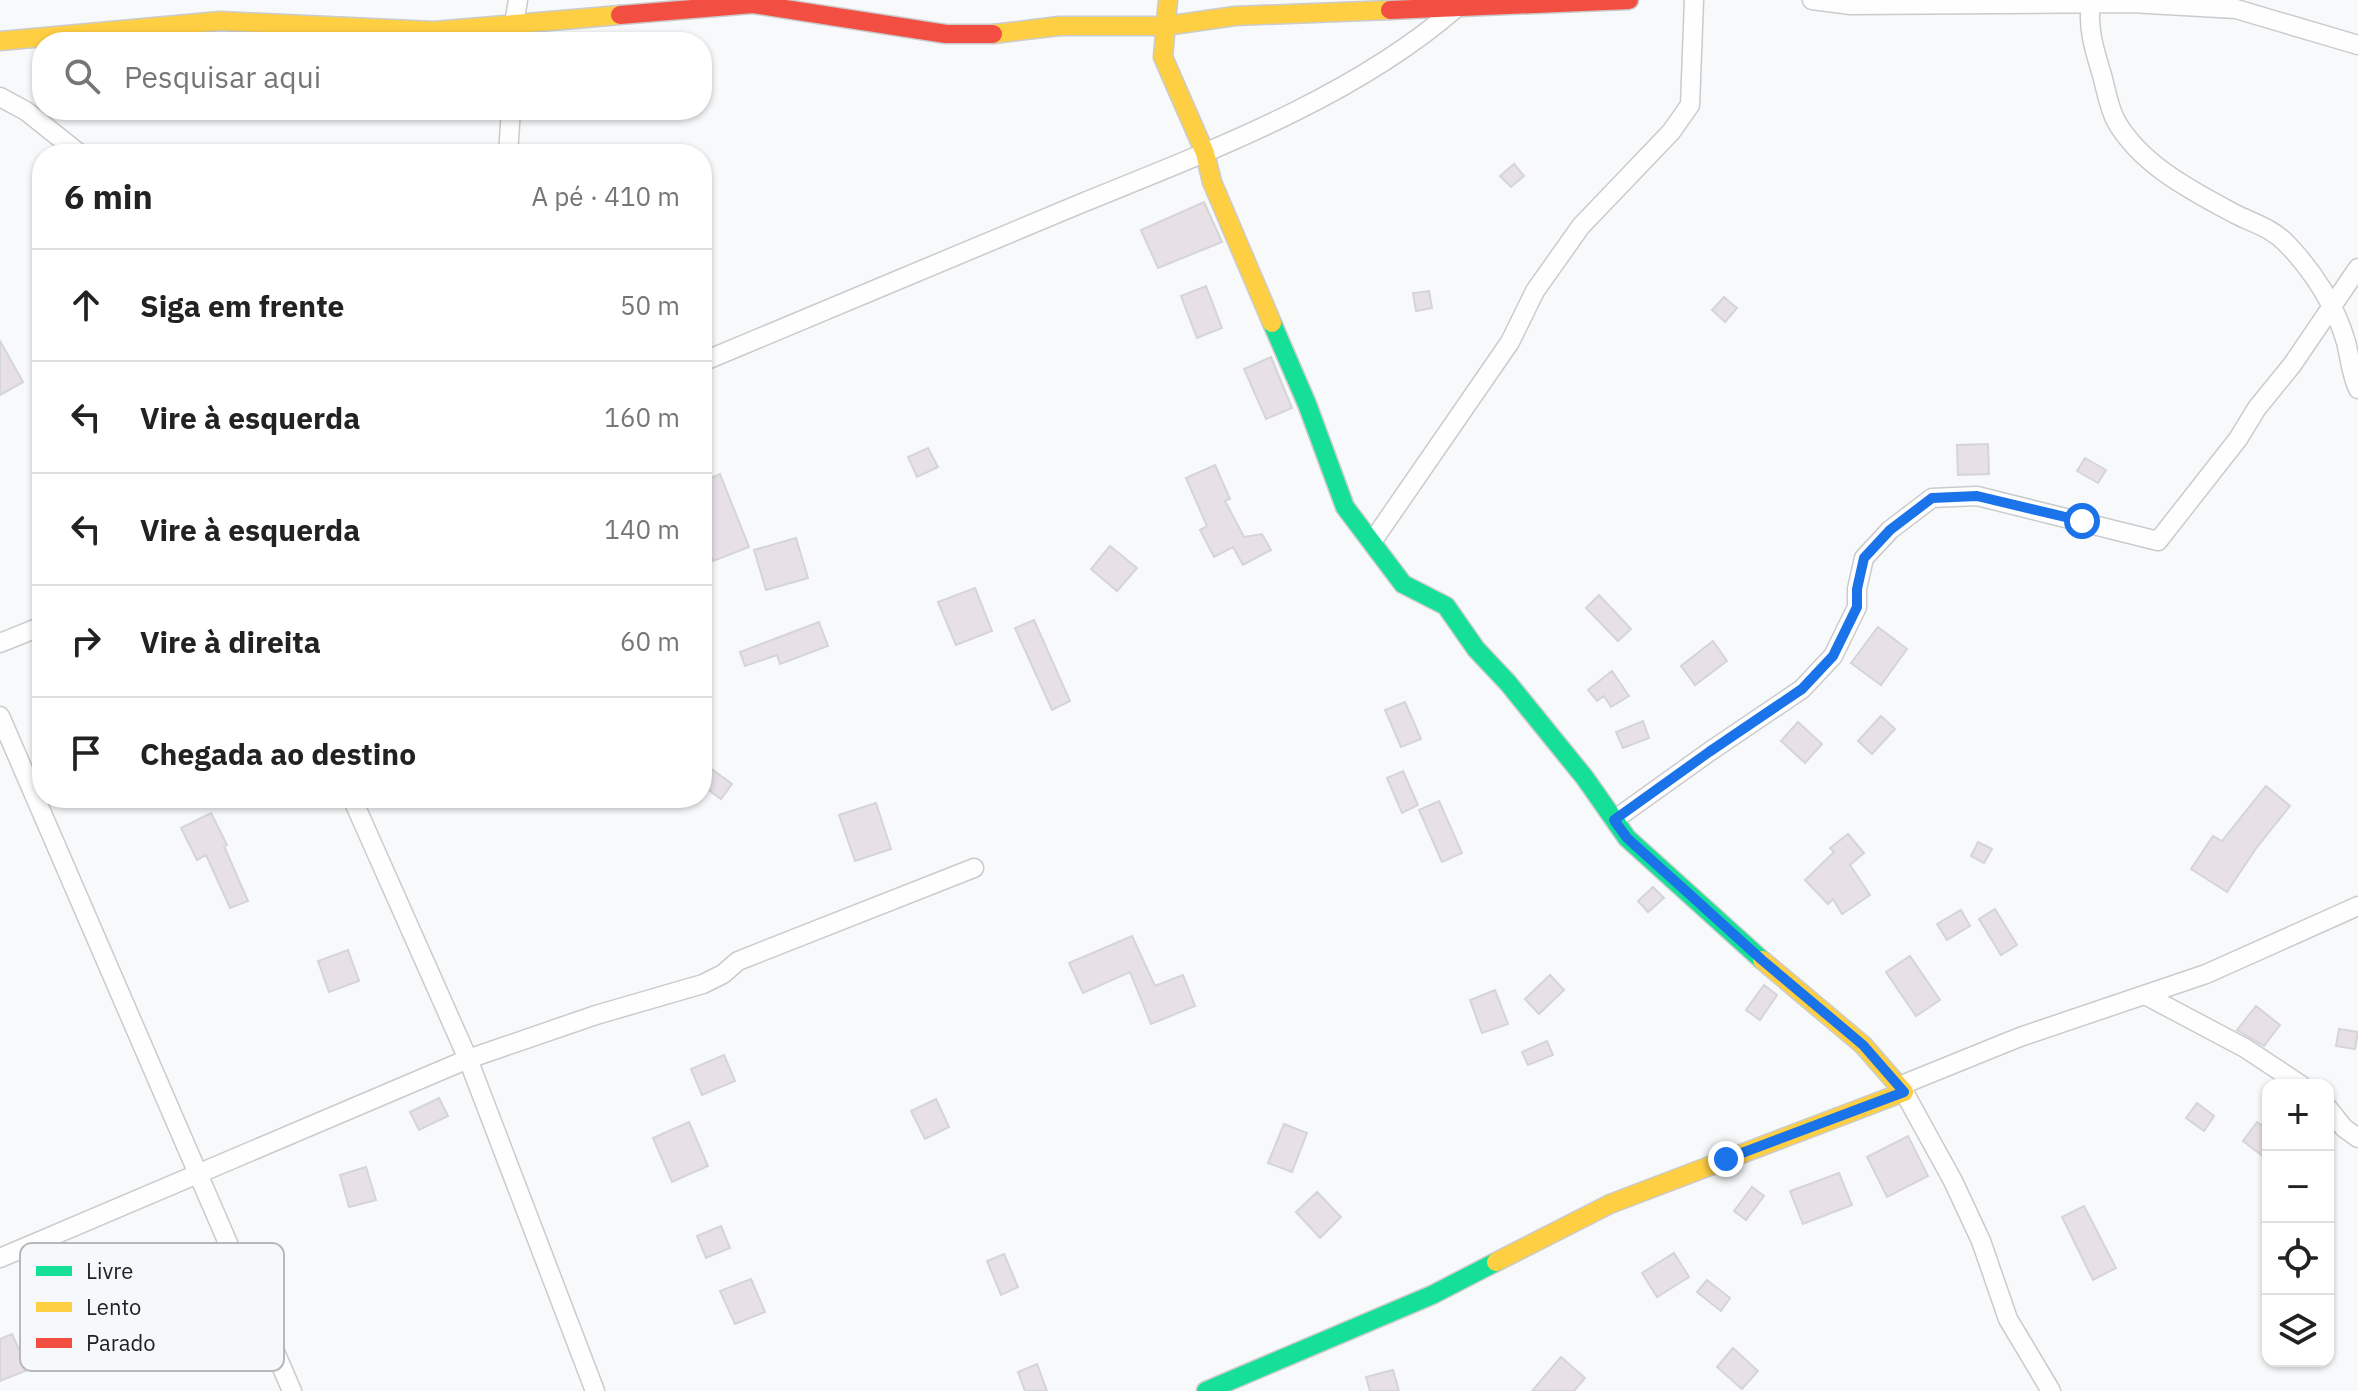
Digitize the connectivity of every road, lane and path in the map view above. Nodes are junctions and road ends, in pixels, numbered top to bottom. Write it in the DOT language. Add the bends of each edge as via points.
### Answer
graph roads {
  1 [pos="518,0"];
  2 [pos="1168,0"];
  3 [pos="1629,0"];
  4 [pos="1694,0"];
  5 [pos="1812,0"];
  6 [pos="2091,4"];
  7 [pos="1456,8"];
  8 [pos="516,23"];
  9 [pos="1165,26"];
  10 [pos="95,32"];
  11 [pos="514,32"];
  12 [pos="32,39"];
  13 [pos="3,42"];
  14 [pos="2358,45"];
  15 [pos="0,97"];
  16 [pos="32,116"];
  17 [pos="37,120"];
  18 [pos="510,120"];
  19 [pos="67,144"];
  20 [pos="509,144"];
  21 [pos="1205,153"];
  22 [pos="2358,268"];
  23 [pos="2330,306"];
  24 [pos="712,358"];
  25 [pos="2358,389"];
  26 [pos="1372,542"];
  27 [pos="32,630"];
  28 [pos="0,643"];
  29 [pos="0,716"];
  30 [pos="32,790"];
  31 [pos="40,808"];
  32 [pos="356,808"];
  33 [pos="1614,820"];
  34 [pos="974,868"];
  35 [pos="2358,906"];
  36 [pos="2145,995"];
  37 [pos="468,1059"];
  38 [pos="2292,1079"];
  39 [pos="1901,1089"];
  40 [pos="2334,1116"];
  41 [pos="2358,1138"];
  42 [pos="198,1174"];
  43 [pos="35,1243"];
  44 [pos="228,1243"];
  45 [pos="20,1250"];
  46 [pos="0,1258"];
  47 [pos="283,1371"];
  48 [pos="292,1391"];
  49 [pos="595,1391"];
  50 [pos="1206,1391"];
  51 [pos="2051,1391"];
  1 -- 8 [label="street"];
  2 -- 9 [label="street"];
  3 -- 7 [label="street"];
  4 -- 26 [label="street" via="1690,105 1581,226 1535,291 1510,342"];
  5 -- 6 [label="street" via="1851,5"];
  6 -- 14 [label="street" via="2236,9"];
  6 -- 23 [label="street" via="2093,45 2115,119 2137,150 2197,193 2275,232 2321,286"];
  7 -- 9 [label="street" via="1235,16"];
  7 -- 21 [label="street" via="1351,82"];
  8 -- 9 [label="street" via="753,4 946,34"];
  8 -- 10 [label="street" via="419,31 220,21"];
  8 -- 11 [label="street"];
  9 -- 21 [label="street" via="1163,57"];
  12 -- 13 [label="street"];
  15 -- 16 [label="street"];
  17 -- 19 [label="street"];
  18 -- 20 [label="street"];
  21 -- 24 [label="street"];
  21 -- 26 [label="street" via="1212,182 1345,507"];
  22 -- 23 [label="street"];
  23 -- 25 [label="street" via="2346,340"];
  23 -- 33 [label="street" via="2238,439 2158,541 1977,496 1932,498 1864,558 1857,607 1833,656 1802,689"];
  26 -- 33 [label="street" via="1403,584 1446,606"];
  27 -- 28 [label="street"];
  29 -- 30 [label="street"];
  31 -- 42 [label="street"];
  32 -- 37 [label="street"];
  33 -- 39 [label="street" via="1627,838 1762,960 1863,1045"];
  34 -- 37 [label="street" via="738,961 703,984"];
  35 -- 36 [label="street" via="2206,974"];
  36 -- 38 [label="street"];
  36 -- 39 [label="street" via="2020,1037"];
  37 -- 42 [label="street"];
  37 -- 49 [label="street"];
  39 -- 50 [label="street" via="1610,1204 1432,1295"];
  39 -- 51 [label="street" via="1981,1241 2008,1319"];
  40 -- 41 [label="street"];
  42 -- 43 [label="street"];
  42 -- 44 [label="street"];
  45 -- 46 [label="street"];
  47 -- 48 [label="street"];
}
